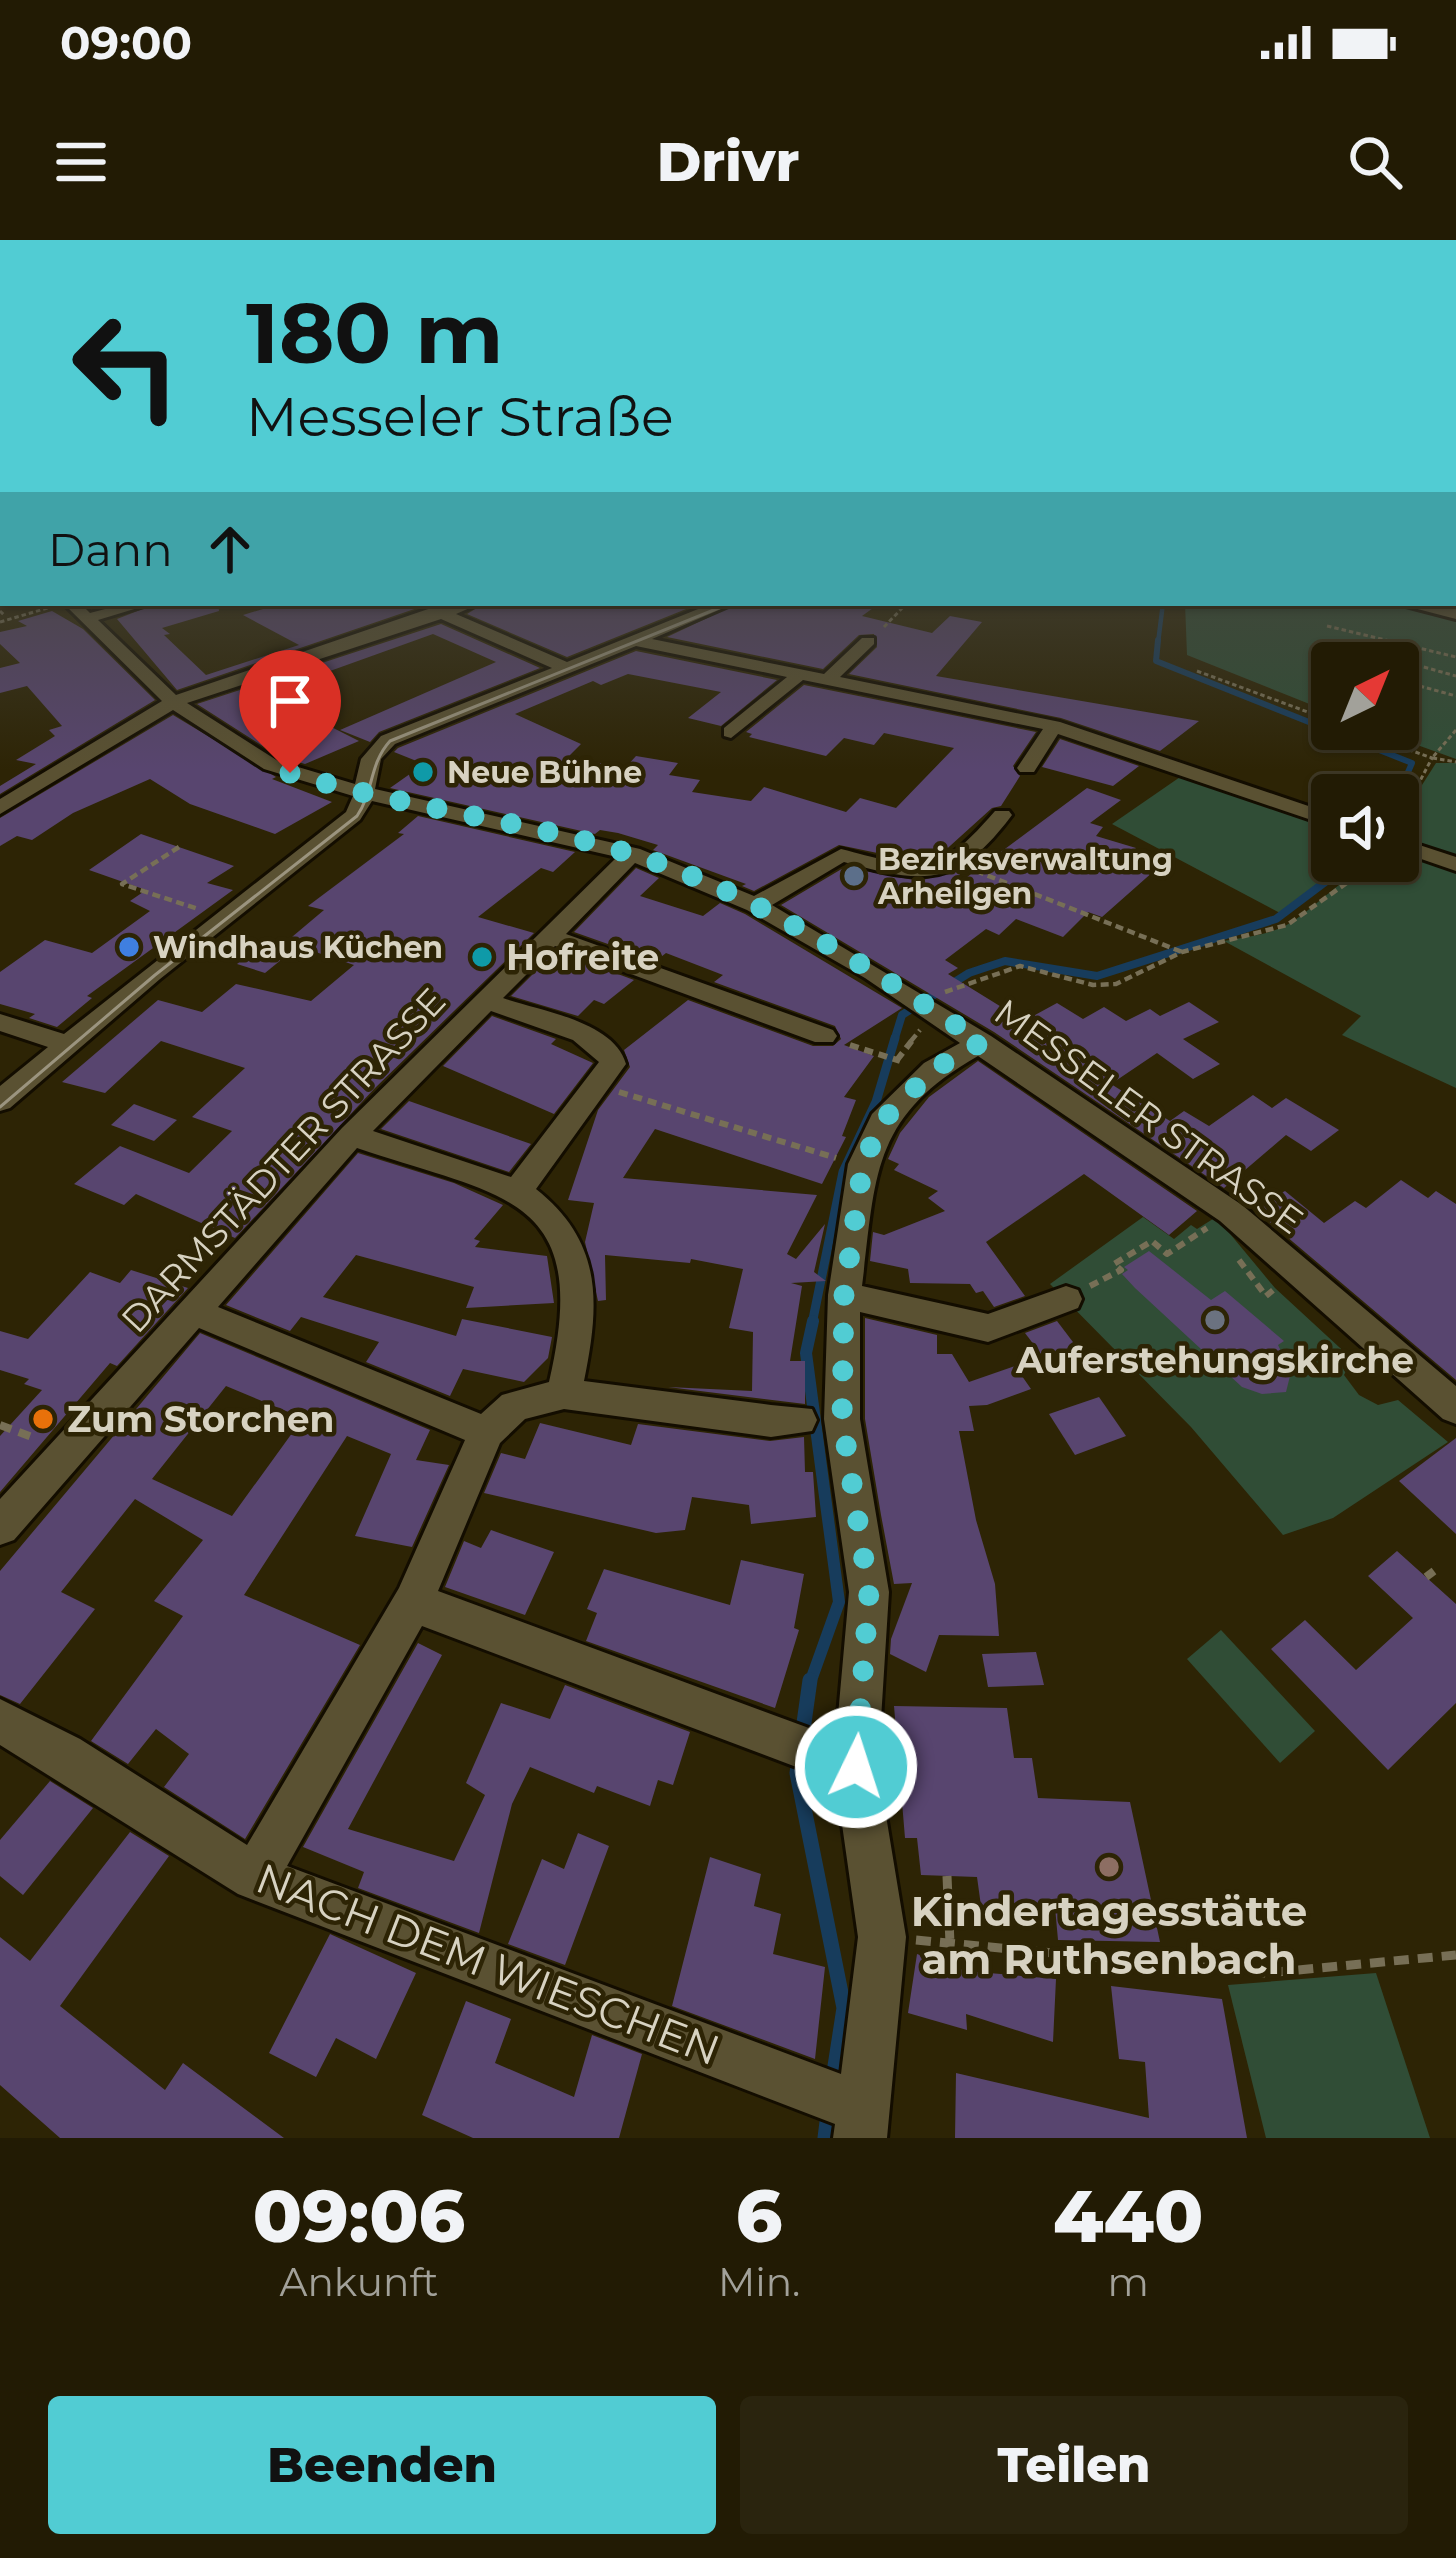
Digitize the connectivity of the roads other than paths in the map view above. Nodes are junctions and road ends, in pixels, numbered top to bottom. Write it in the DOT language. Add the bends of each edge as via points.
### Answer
graph roads {
  1 [pos="72,606"];
  2 [pos="134,606"];
  3 [pos="427,606"];
  4 [pos="464,606"];
  5 [pos="719,606"];
  6 [pos="1423,606"];
  7 [pos="442,613"];
  8 [pos="1456,614"];
  9 [pos="88,618"];
  10 [pos="632,640"];
  11 [pos="868,640"];
  12 [pos="565,667"];
  13 [pos="799,675"];
  14 [pos="826,681"];
  15 [pos="173,702"];
  16 [pos="1054,726"];
  17 [pos="730,732"];
  18 [pos="1027,768"];
  19 [pos="364,793"];
  20 [pos="0,808"];
  21 [pos="1311,814"];
  22 [pos="1002,815"];
  23 [pos="1419,851"];
  24 [pos="632,854"];
  25 [pos="1456,864"];
  26 [pos="754,905"];
  27 [pos="550,937"];
  28 [pos="487,1001"];
  29 [pos="0,1022"];
  30 [pos="824,1036"];
  31 [pos="982,1042"];
  32 [pos="65,1043"];
  33 [pos="0,1101"];
  34 [pos="352,1135"];
  35 [pos="518,1191"];
  36 [pos="844,1295"];
  37 [pos="1066,1299"];
  38 [pos="191,1310"];
  39 [pos="564,1394"];
  40 [pos="1456,1408"];
  41 [pos="800,1420"];
  42 [pos="486,1432"];
  43 [pos="0,1527"];
  44 [pos="413,1601"];
  45 [pos="0,1721"];
  46 [pos="856,1767"];
  47 [pos="255,1877"];
  48 [pos="862,2124"];
  1 -- 9 [label="street, MESSELER STRASSE"];
  2 -- 9 [label="street"];
  3 -- 7 [label="street"];
  4 -- 7 [label="street"];
  5 -- 10 [label="street"];
  6 -- 8 [label="street"];
  7 -- 12 [label="street"];
  7 -- 15 [label="street"];
  9 -- 15 [label="street, MESSELER STRASSE"];
  10 -- 12 [label="street"];
  10 -- 13 [label="street"];
  11 -- 14 [label="street"];
  12 -- 19 [label="street" via="388,740 363,769"];
  13 -- 14 [label="street"];
  13 -- 17 [label="street"];
  14 -- 16 [label="street"];
  15 -- 19 [label="street, MESSELER STRASSE" via="271,765"];
  15 -- 20 [label="street"];
  16 -- 18 [label="street"];
  16 -- 21 [label="street"];
  19 -- 24 [label="street, MESSELER STRASSE"];
  19 -- 32 [label="street" via="350,819"];
  22 -- 26 [label="street" via="956,863 918,876 841,855"];
  23 -- 25 [label="street"];
  24 -- 26 [label="street, MESSELER STRASSE"];
  24 -- 27 [label="street, DARMSTÄDTER STRASSE"];
  26 -- 31 [label="street, MESSELER STRASSE"];
  27 -- 28 [label="street, DARMSTÄDTER STRASSE"];
  27 -- 30 [label="street"];
  28 -- 34 [label="street, DARMSTÄDTER STRASSE"];
  28 -- 35 [label="street" via="582,1034 613,1064"];
  29 -- 32 [label="street"];
  31 -- 36 [label="street" via="934,1069 882,1121 863,1164"];
  31 -- 40 [label="street, MESSELER STRASSE" via="1231,1213"];
  32 -- 33 [label="street"];
  34 -- 35 [label="street"];
  34 -- 38 [label="street, DARMSTÄDTER STRASSE"];
  35 -- 39 [label="street" via="569,1246 578,1323"];
  36 -- 37 [label="street" via="988,1328"];
  36 -- 46 [label="street" via="842,1419 869,1592"];
  38 -- 42 [label="street"];
  38 -- 43 [label="street, DARMSTÄDTER STRASSE"];
  39 -- 41 [label="street"];
  39 -- 42 [label="street" via="515,1406"];
  42 -- 44 [label="street"];
  44 -- 46 [label="street"];
  44 -- 47 [label="street"];
  45 -- 47 [label="street, NACH DEM WIESCHEN"];
  46 -- 48 [label="street" via="882,1937"];
  47 -- 48 [label="street, NACH DEM WIESCHEN" via="810,2089"];
}
